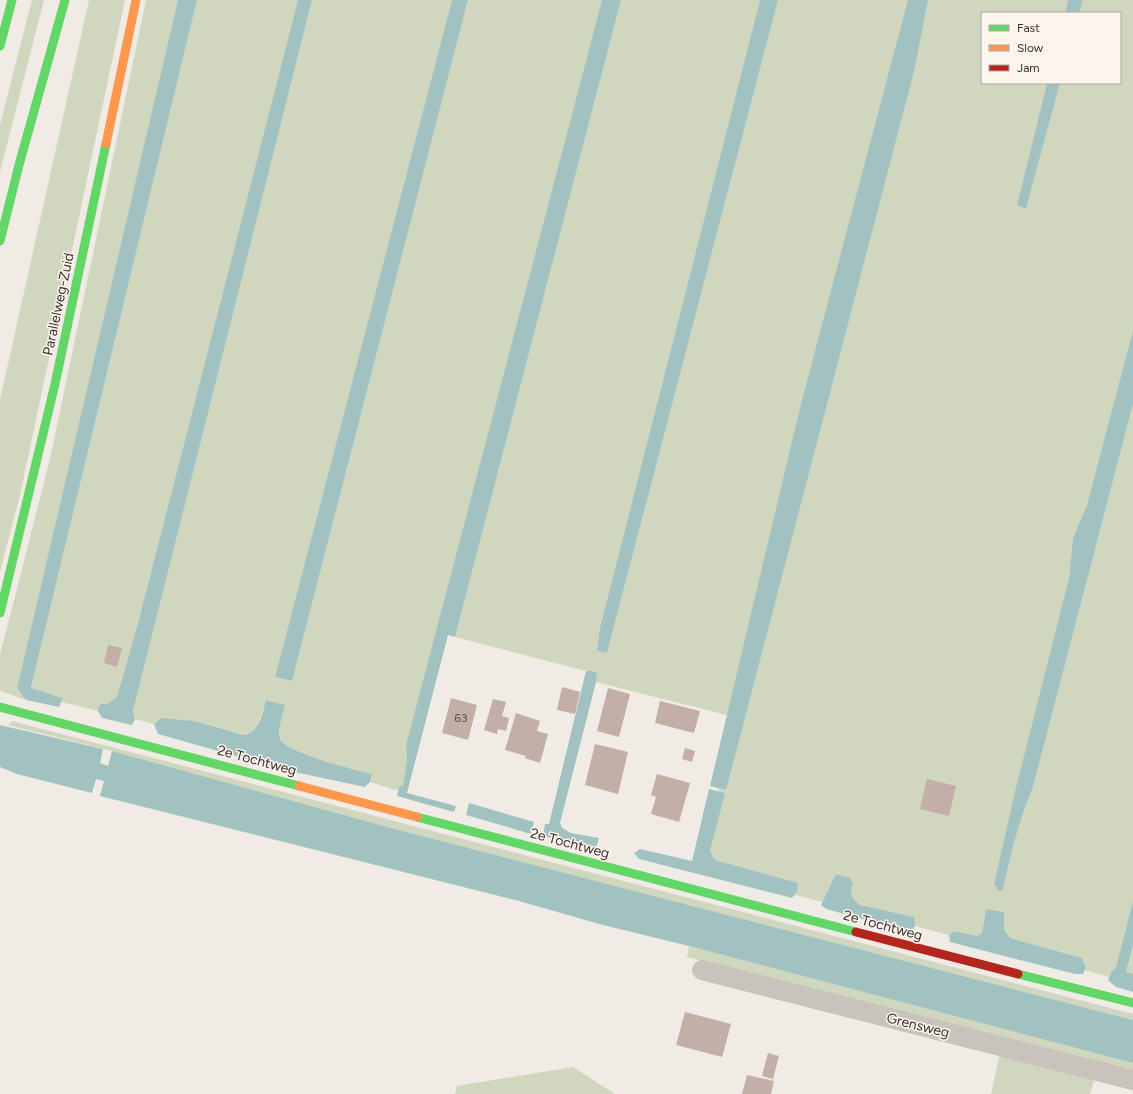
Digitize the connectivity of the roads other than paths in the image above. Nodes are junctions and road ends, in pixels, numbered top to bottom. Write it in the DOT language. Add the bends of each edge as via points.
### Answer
graph roads {
  1 [pos="12,0"];
  2 [pos="64,0"];
  3 [pos="136,0"];
  4 [pos="0,46"];
  5 [pos="0,241"];
  6 [pos="0,613"];
  7 [pos="0,707"];
  8 [pos="702,970"];
  9 [pos="1133,1003"];
  10 [pos="1133,1080"];
  1 -- 4 [label="main road"];
  2 -- 5 [label="main road" via="18,165"];
  3 -- 6 [label="main road, Parallelweg-Zuid" via="63,349 21,534"];
  7 -- 9 [label="main road, 2e Tochtweg"];
  8 -- 10 [label="street, Grensweg"];
}
